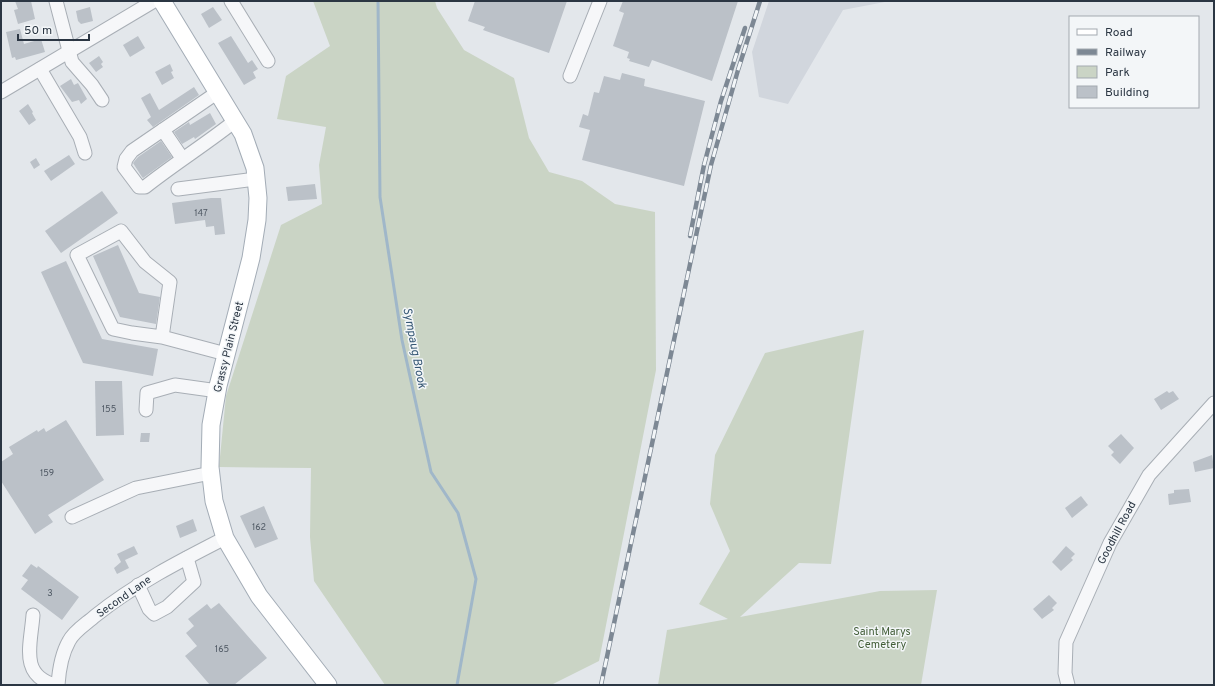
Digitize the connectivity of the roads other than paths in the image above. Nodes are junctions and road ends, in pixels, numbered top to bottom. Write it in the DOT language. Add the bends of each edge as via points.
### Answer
graph roads {
  1 [pos="56,1"];
  2 [pos="231,1"];
  3 [pos="600,1"];
  4 [pos="163,2"];
  5 [pos="70,51"];
  6 [pos="268,61"];
  7 [pos="40,69"];
  8 [pos="570,76"];
  9 [pos="1,92"];
  10 [pos="218,92"];
  11 [pos="102,100"];
  12 [pos="235,121"];
  13 [pos="163,130"];
  14 [pos="84,154"];
  15 [pos="182,158"];
  16 [pos="256,179"];
  17 [pos="178,189"];
  18 [pos="162,337"];
  19 [pos="226,354"];
  20 [pos="218,391"];
  21 [pos="1214,403"];
  22 [pos="146,410"];
  23 [pos="211,473"];
  24 [pos="72,516"];
  25 [pos="225,538"];
  26 [pos="187,558"];
  27 [pos="138,585"];
  28 [pos="33,615"];
  29 [pos="56,685"];
  30 [pos="328,685"];
  31 [pos="1068,685"];
  1 -- 5 [label="street"];
  2 -- 6 [label="street"];
  3 -- 8 [label="street"];
  4 -- 5 [label="street"];
  4 -- 10 [label="main road, Grassy Plain Street"];
  5 -- 7 [label="street"];
  5 -- 11 [label="street" via="72,62"];
  7 -- 9 [label="street"];
  7 -- 14 [label="street" via="80,137"];
  10 -- 12 [label="main road, Grassy Plain Street"];
  10 -- 13 [label="street"];
  12 -- 15 [label="street"];
  12 -- 16 [label="main road, Grassy Plain Street" via="243,134 255,168"];
  13 -- 15 [label="street"];
  13 -- 15 [label="street" via="132,151 126,159 124,167 132,179 139,187 145,187"];
  16 -- 17 [label="street"];
  16 -- 19 [label="main road, Grassy Plain Street" via="257,220 251,258"];
  18 -- 18 [label="street" via="113,329 77,255 121,231 145,262 170,282"];
  18 -- 19 [label="street"];
  19 -- 20 [label="main road, Grassy Plain Street"];
  20 -- 22 [label="street" via="176,385 147,394"];
  20 -- 23 [label="main road, Grassy Plain Street" via="211,425"];
  21 -- 31 [label="street, Goodhill Road" via="1149,475 1110,543 1066,642 1065,673"];
  23 -- 24 [label="street" via="136,488"];
  23 -- 25 [label="main road, Grassy Plain Street" via="214,501"];
  25 -- 26 [label="street, Second Lane"];
  25 -- 30 [label="main road, Grassy Plain Street" via="259,596"];
  26 -- 27 [label="street, Second Lane"];
  26 -- 27 [label="street" via="194,582 167,607 154,614"];
  27 -- 29 [label="street, Second Lane" via="72,636 64,651"];
  28 -- 29 [label="street" via="31,666 39,678"];
}
